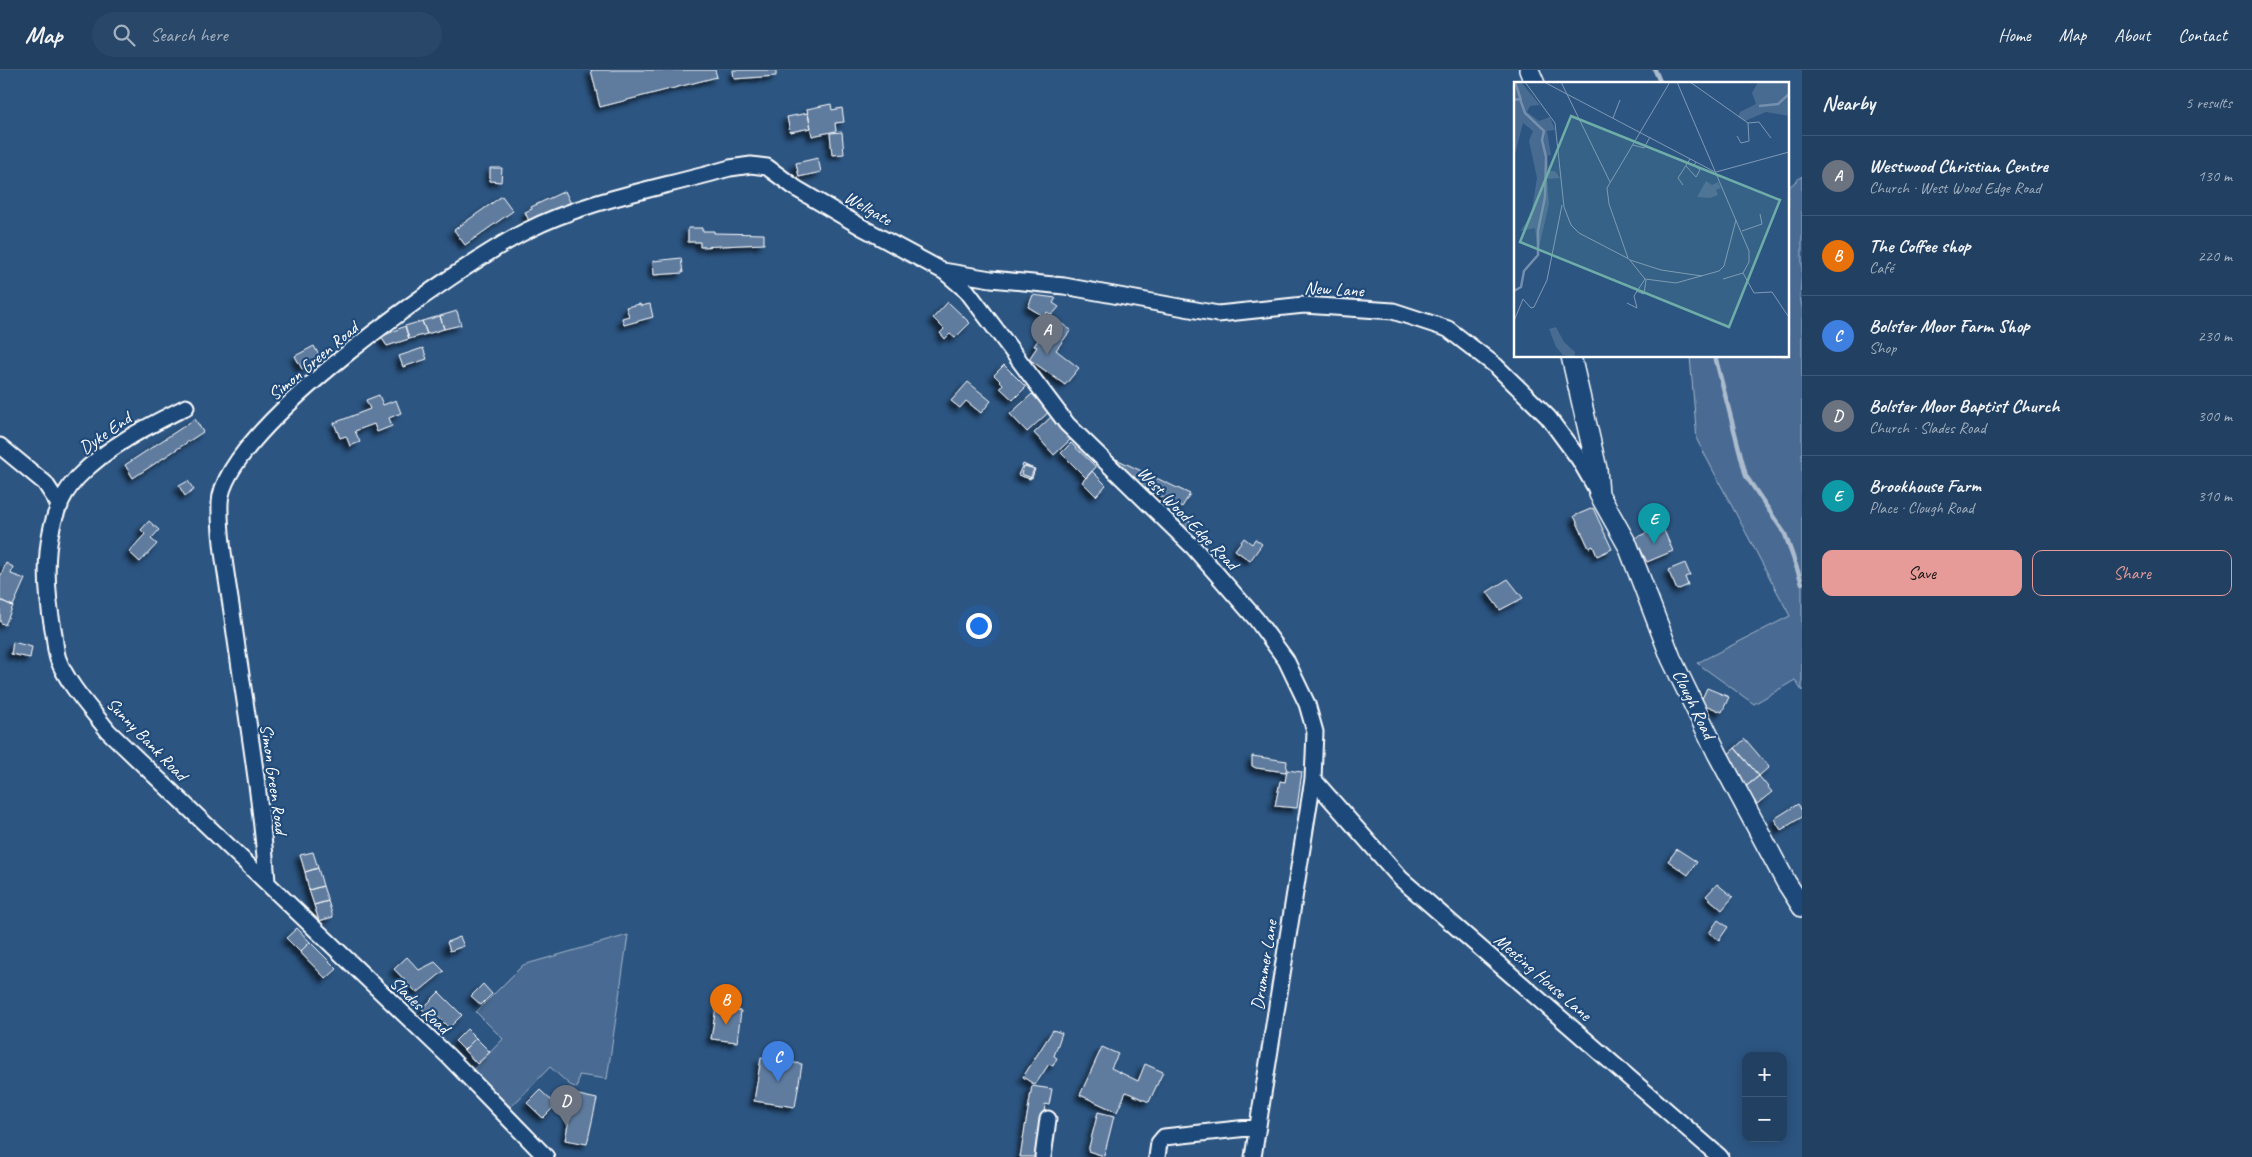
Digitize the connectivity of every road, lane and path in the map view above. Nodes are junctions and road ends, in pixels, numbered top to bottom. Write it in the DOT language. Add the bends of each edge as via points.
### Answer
graph roads {
  1 [pos="1529,70"];
  2 [pos="1534,82"];
  3 [pos="730,168"];
  4 [pos="944,272"];
  5 [pos="992,279"];
  6 [pos="1571,358"];
  7 [pos="186,407"];
  8 [pos="0,446"];
  9 [pos="1599,494"];
  10 [pos="60,506"];
  11 [pos="1313,779"];
  12 [pos="267,882"];
  13 [pos="1802,907"];
  14 [pos="1048,1119"];
  15 [pos="1257,1127"];
  16 [pos="546,1157"];
  17 [pos="1044,1157"];
  18 [pos="1157,1157"];
  19 [pos="1253,1157"];
  20 [pos="1720,1157"];
  1 -- 2 [label="street"];
  3 -- 4 [label="street, Wellgate" via="768,167 797,189 864,229"];
  3 -- 12 [label="street, Simon Green Road" via="592,204 526,231 417,300 300,392 243,453 223,486 220,503"];
  4 -- 5 [label="street, Wellgate"];
  4 -- 11 [label="street, West Wood Edge Road" via="967,291 1067,424 1194,548 1256,619 1286,660 1315,732"];
  5 -- 9 [label="street, New Lane" via="1064,286 1218,314 1304,306 1393,311 1448,329 1496,366 1548,416"];
  6 -- 9 [label="street" via="1597,469"];
  7 -- 10 [label="street, Dyke End" via="105,452 77,478"];
  8 -- 10 [label="street" via="45,482"];
  9 -- 13 [label="street, Clough Road" via="1628,546 1671,658 1717,753"];
  10 -- 12 [label="street, Sunny Bank Road" via="47,547 48,603 58,659 108,731"];
  11 -- 15 [label="street, Drummer Lane"];
  11 -- 20 [label="street, Meeting House Lane" via="1408,885"];
  12 -- 16 [label="street, Slades Road" via="448,1056"];
  14 -- 17 [label="street"];
  15 -- 18 [label="street" via="1164,1137 1159,1143"];
  15 -- 19 [label="street, Drummer Lane"];
}
